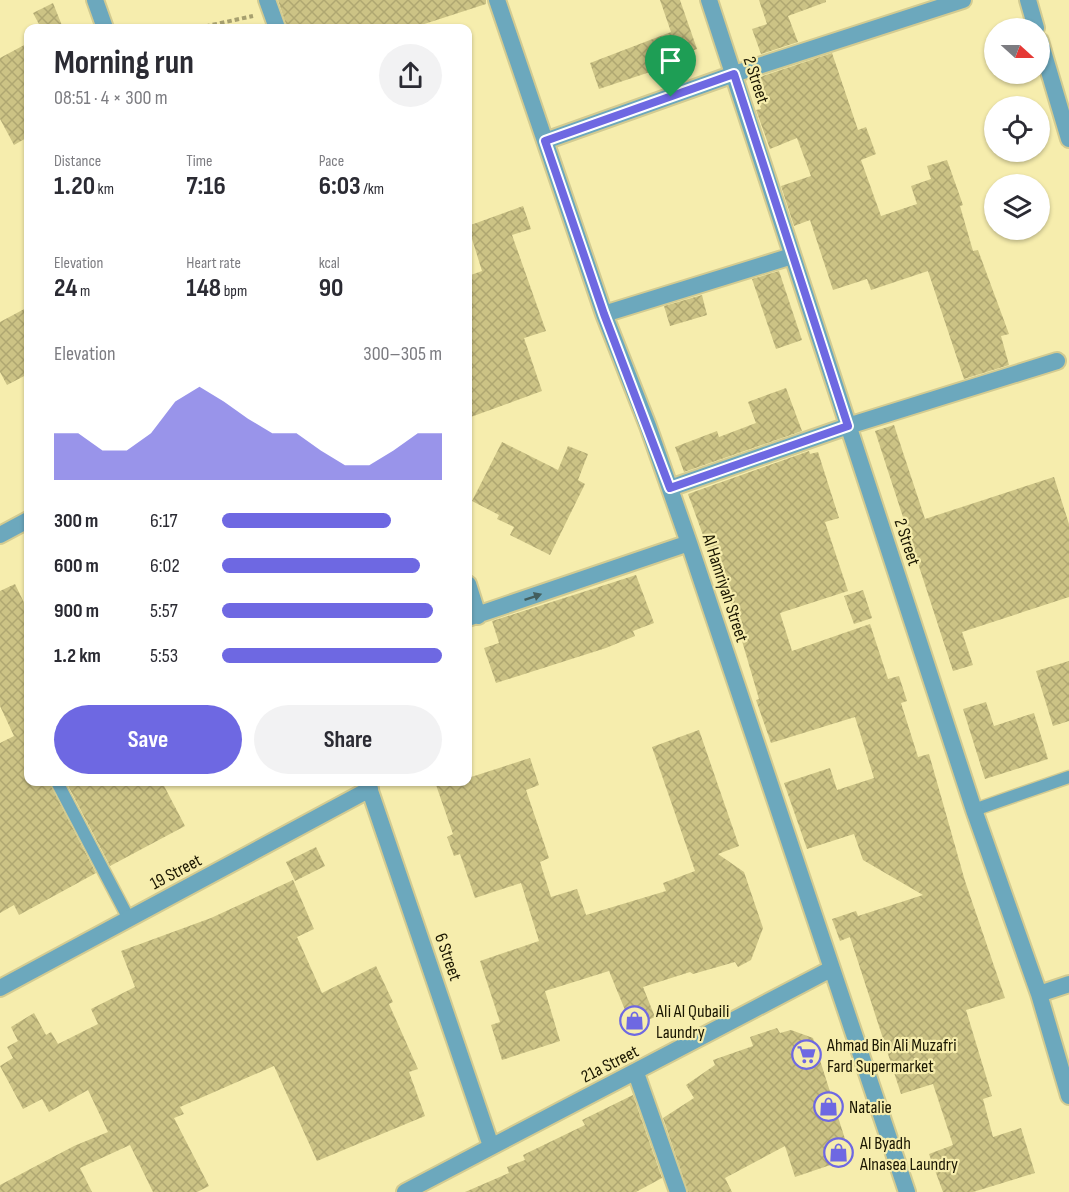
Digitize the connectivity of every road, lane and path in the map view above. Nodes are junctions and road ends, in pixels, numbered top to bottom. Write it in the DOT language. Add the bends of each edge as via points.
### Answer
graph roads {
  1 [pos="96,0"];
  2 [pos="497,0"];
  3 [pos="709,0"];
  4 [pos="963,0"];
  5 [pos="1028,0"];
  6 [pos="269,6"];
  7 [pos="1033,18"];
  8 [pos="104,24"];
  9 [pos="211,24"];
  10 [pos="276,24"];
  11 [pos="734,74"];
  12 [pos="1050,75"];
  13 [pos="1069,139"];
  14 [pos="545,141"];
  15 [pos="792,256"];
  16 [pos="604,314"];
  17 [pos="1057,362"];
  18 [pos="848,426"];
  19 [pos="670,488"];
  20 [pos="24,522"];
  21 [pos="0,535"];
  22 [pos="689,543"];
  23 [pos="473,617"];
  24 [pos="1069,777"];
  25 [pos="59,786"];
  26 [pos="367,786"];
  27 [pos="369,786"];
  28 [pos="974,810"];
  29 [pos="129,919"];
  30 [pos="831,969"];
  31 [pos="1069,984"];
  32 [pos="0,988"];
  33 [pos="1039,994"];
  34 [pos="636,1073"];
  35 [pos="1069,1096"];
  36 [pos="491,1146"];
  37 [pos="429,1186"];
  38 [pos="405,1192"];
  39 [pos="678,1192"];
  40 [pos="906,1192"];
  1 -- 8 [label="street"];
  2 -- 14 [label="street, Al Hamriyah Street"];
  3 -- 11 [label="street, 2 Street"];
  4 -- 11 [label="street"];
  5 -- 7 [label="street"];
  6 -- 9 [label="path"];
  6 -- 10 [label="street"];
  11 -- 14 [label="street"];
  11 -- 15 [label="street, 2 Street"];
  12 -- 13 [label="street"];
  14 -- 16 [label="street, Al Hamriyah Street"];
  15 -- 16 [label="street"];
  15 -- 18 [label="street, 2 Street"];
  16 -- 19 [label="street, Al Hamriyah Street"];
  17 -- 18 [label="street"];
  18 -- 19 [label="street"];
  18 -- 28 [label="street, 2 Street"];
  19 -- 22 [label="street, Al Hamriyah Street"];
  20 -- 21 [label="street"];
  23 -- 22 [label="street, one-way"];
  22 -- 30 [label="street, Al Hamriyah Street"];
  24 -- 28 [label="lane"];
  25 -- 29 [label="lane"];
  26 -- 29 [label="street, 19 Street"];
  27 -- 36 [label="street, 6 Street"];
  28 -- 33 [label="street, 2 Street"];
  29 -- 32 [label="street, 19 Street"];
  30 -- 34 [label="street, 21a Street"];
  30 -- 40 [label="street, Al Hamriyah Street"];
  31 -- 33 [label="street"];
  33 -- 35 [label="street, 2 Street"];
  34 -- 36 [label="street, 21a Street"];
  34 -- 39 [label="street"];
  36 -- 37 [label="street, 21a Street"];
  37 -- 38 [label="street, 21a Street"];
}
